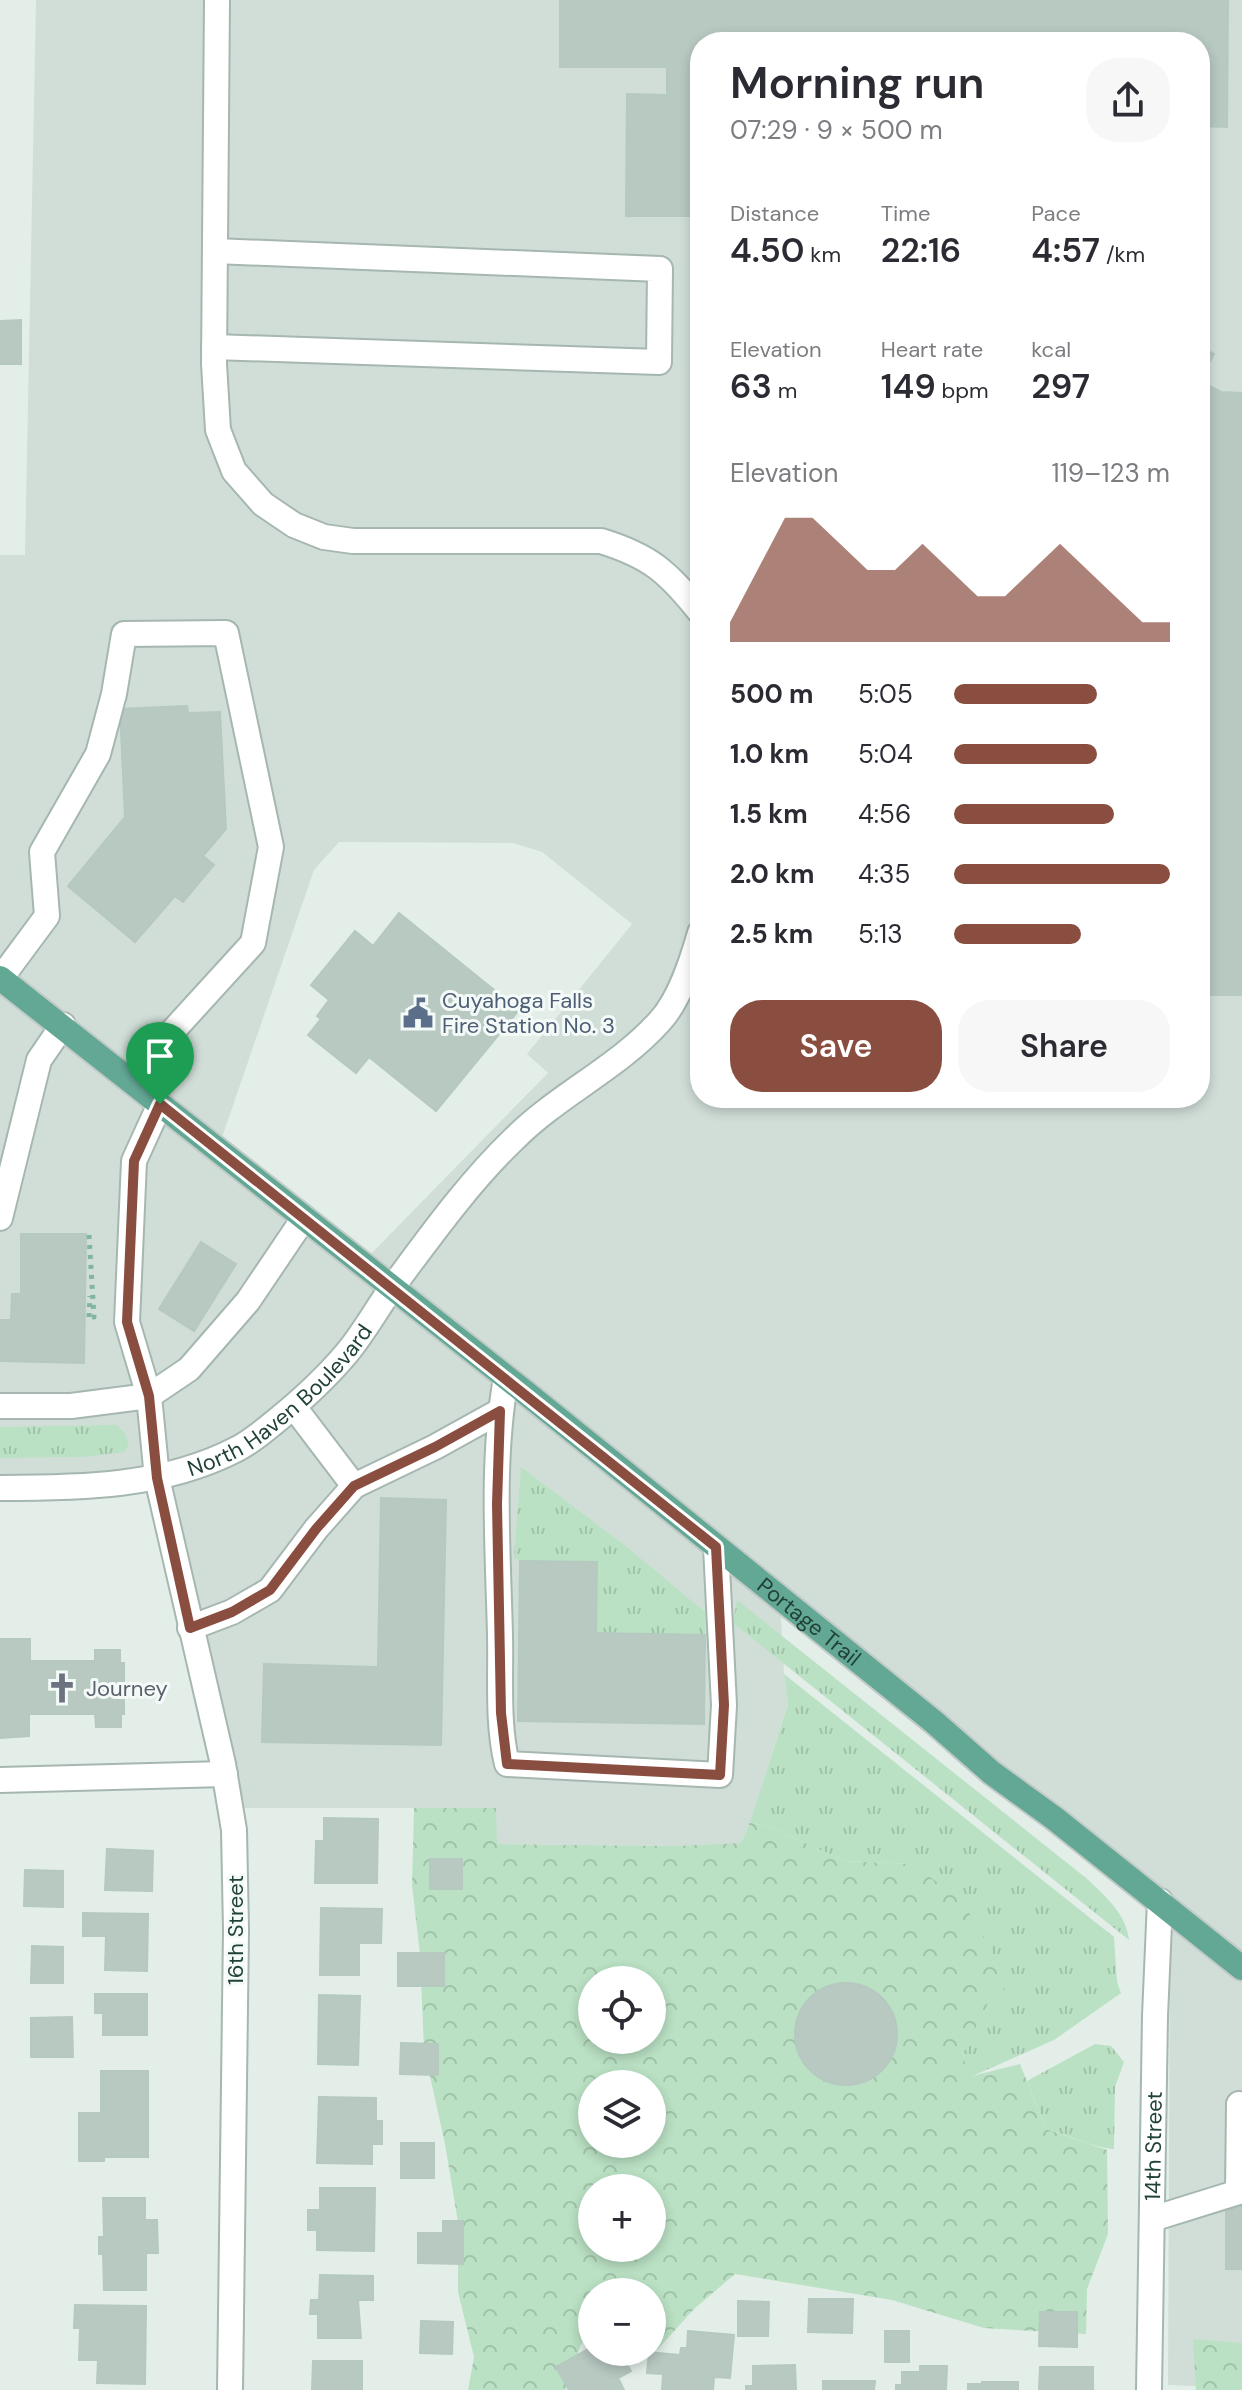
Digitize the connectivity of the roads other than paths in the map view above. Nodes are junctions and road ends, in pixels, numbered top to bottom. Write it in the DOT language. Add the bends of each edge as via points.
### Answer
graph roads {
  1 [pos="217,0"];
  2 [pos="215,251"];
  3 [pos="214,347"];
  4 [pos="690,601"];
  5 [pos="690,967"];
  6 [pos="0,978"];
  7 [pos="63,1025"];
  8 [pos="129,1079"];
  9 [pos="160,1104"];
  10 [pos="0,1218"];
  11 [pos="304,1218"];
  12 [pos="392,1288"];
  13 [pos="506,1378"];
  14 [pos="149,1396"];
  15 [pos="0,1406"];
  16 [pos="294,1407"];
  17 [pos="500,1411"];
  18 [pos="157,1478"];
  19 [pos="354,1486"];
  20 [pos="0,1488"];
  21 [pos="716,1547"];
  22 [pos="190,1628"];
  23 [pos="225,1774"];
  24 [pos="0,1780"];
  25 [pos="1160,1901"];
  26 [pos="1242,1968"];
  27 [pos="1242,2106"];
  28 [pos="1240,2191"];
  29 [pos="1152,2219"];
  30 [pos="230,2390"];
  31 [pos="1149,2390"];
  1 -- 2 [label="street"];
  2 -- 3 [label="street"];
  2 -- 3 [label="street" via="660,269 659,362"];
  3 -- 4 [label="street" via="218,430 234,471 263,504 294,525 353,541 601,541 632,550 660,567"];
  5 -- 12 [label="street, North Haven Boulevard" via="662,1018 625,1055 515,1138"];
  6 -- 7 [label="main road, Portage Trail"];
  6 -- 8 [label="street" via="47,916 42,852 98,754 124,634 226,633 271,847 253,943"];
  7 -- 8 [label="main road, Portage Trail"];
  7 -- 10 [label="street" via="39,1060"];
  8 -- 9 [label="main road, Portage Trail"];
  9 -- 11 [label="main road, Portage Trail"];
  9 -- 14 [label="street, 16th Street" via="134,1161 127,1322"];
  11 -- 12 [label="main road, Portage Trail"];
  11 -- 14 [label="street" via="238,1313 189,1369"];
  12 -- 13 [label="main road, Portage Trail"];
  12 -- 16 [label="street, North Haven Boulevard" via="348,1352"];
  13 -- 17 [label="street"];
  13 -- 21 [label="main road, Portage Trail"];
  14 -- 15 [label="street" via="71,1406"];
  14 -- 18 [label="street, 16th Street"];
  16 -- 18 [label="street, North Haven Boulevard" via="238,1449"];
  16 -- 19 [label="street"];
  17 -- 19 [label="street"];
  17 -- 21 [label="street" via="501,1713 507,1764 720,1775 724,1705"];
  18 -- 20 [label="street, North Haven Boulevard" via="101,1486"];
  18 -- 22 [label="street, 16th Street"];
  19 -- 22 [label="street" via="270,1590"];
  21 -- 25 [label="main road, Portage Trail" via="992,1773"];
  22 -- 23 [label="street, 16th Street"];
  23 -- 24 [label="street"];
  23 -- 30 [label="street, 16th Street" via="234,1830 236,1930"];
  25 -- 26 [label="main road, Portage Trail"];
  25 -- 29 [label="street, 14th Street"];
  27 -- 28 [label="street"];
  28 -- 29 [label="street"];
  29 -- 31 [label="street, 14th Street"];
}
